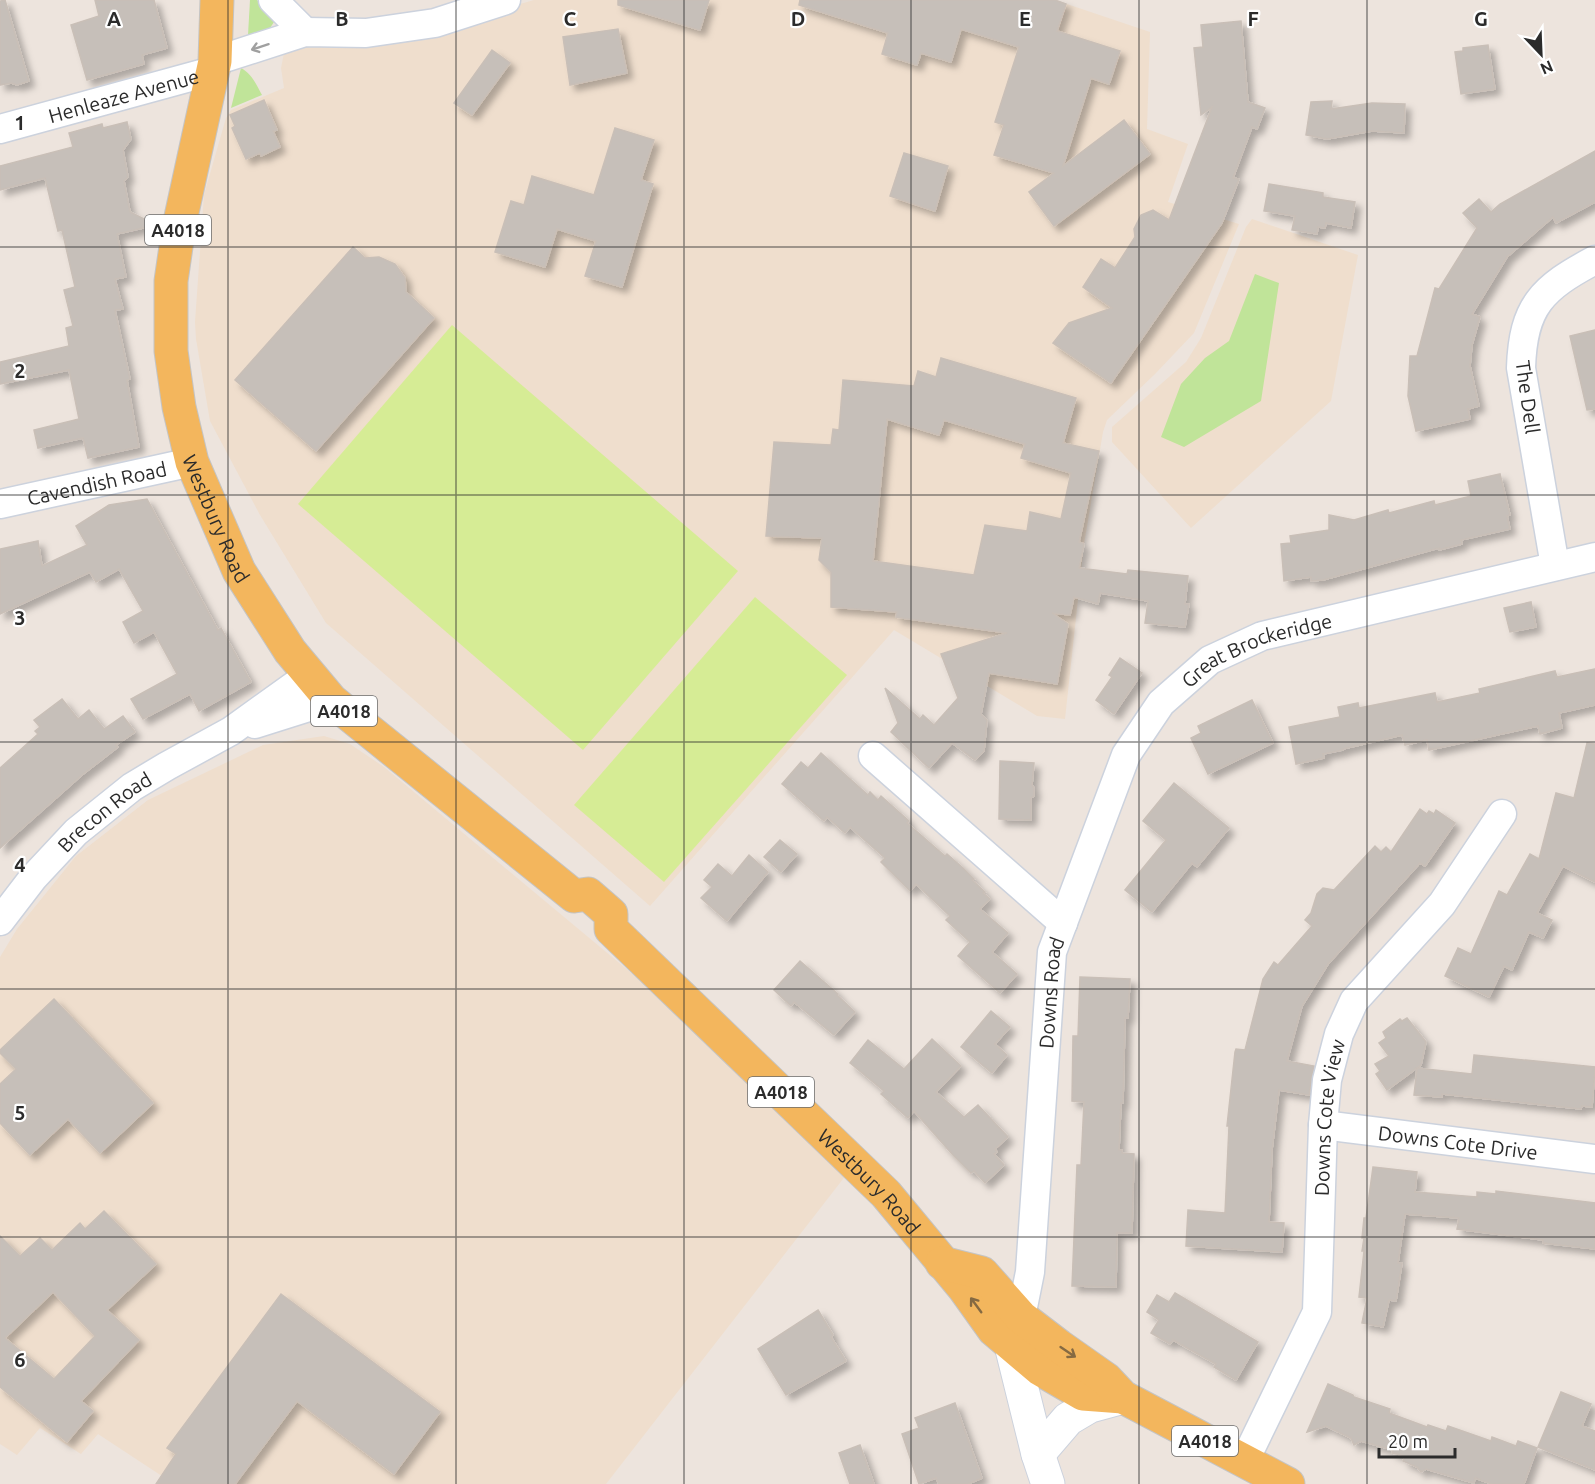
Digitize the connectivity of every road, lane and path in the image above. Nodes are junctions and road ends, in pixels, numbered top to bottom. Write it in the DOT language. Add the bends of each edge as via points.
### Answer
graph roads {
  1 [pos="217,0"];
  2 [pos="273,0"];
  3 [pos="506,0"];
  4 [pos="305,32"];
  5 [pos="214,66"];
  6 [pos="0,129"];
  7 [pos="1595,260"];
  8 [pos="192,462"];
  9 [pos="0,504"];
  10 [pos="1595,557"];
  11 [pos="1555,566"];
  12 [pos="309,675"];
  13 [pos="330,699"];
  14 [pos="231,731"];
  15 [pos="873,756"];
  16 [pos="1502,814"];
  17 [pos="0,921"];
  18 [pos="1063,922"];
  19 [pos="1323,1125"];
  20 [pos="1595,1159"];
  21 [pos="1016,1331"];
  22 [pos="1123,1397"];
  23 [pos="1244,1462"];
  24 [pos="1043,1469"];
  25 [pos="1288,1484"];
  1 -- 5 [label="main road, Westbury Road / A4018"];
  2 -- 4 [label="street"];
  3 -- 4 [label="street, Henleaze Avenue" via="435,23 366,33"];
  4 -- 5 [label="street, Henleaze Avenue, one-way"];
  5 -- 6 [label="street, Henleaze Avenue"];
  5 -- 8 [label="main road, Westbury Road / A4018" via="171,281 171,351"];
  7 -- 11 [label="street, The Dell" via="1563,277 1543,295 1529,314 1522,342 1521,368"];
  8 -- 9 [label="street, Cavendish Road"];
  8 -- 12 [label="main road, Westbury Road / A4018" via="239,571"];
  10 -- 11 [label="street, Great Brockeridge"];
  11 -- 18 [label="street, Great Brockeridge" via="1262,636 1210,660 1161,703 1126,755"];
  12 -- 13 [label="main road, Westbury Road / A4018"];
  12 -- 14 [label="street, Brecon Road"];
  13 -- 14 [label="street, Brecon Road"];
  13 -- 21 [label="main road, Westbury Road / A4018" via="574,896 573,909 597,930 611,929 886,1194 994,1330"];
  14 -- 17 [label="street, Brecon Road" via="132,787 76,832"];
  15 -- 18 [label="street, Downs Road"];
  16 -- 19 [label="street, Downs Cote View" via="1442,904 1354,1001 1339,1034 1327,1080"];
  18 -- 21 [label="street, Downs Road" via="1052,952 1030,1272"];
  19 -- 20 [label="street, Downs Cote Drive"];
  19 -- 23 [label="street, Downs Cote View" via="1317,1312"];
  21 -- 22 [label="main road, Westbury Road / A4018" via="1040,1369 1083,1394"];
  21 -- 24 [label="main road"];
  22 -- 23 [label="main road, A4018"];
  22 -- 24 [label="main road" via="1090,1406 1068,1419"];
  23 -- 25 [label="main road, A4018"];
}
